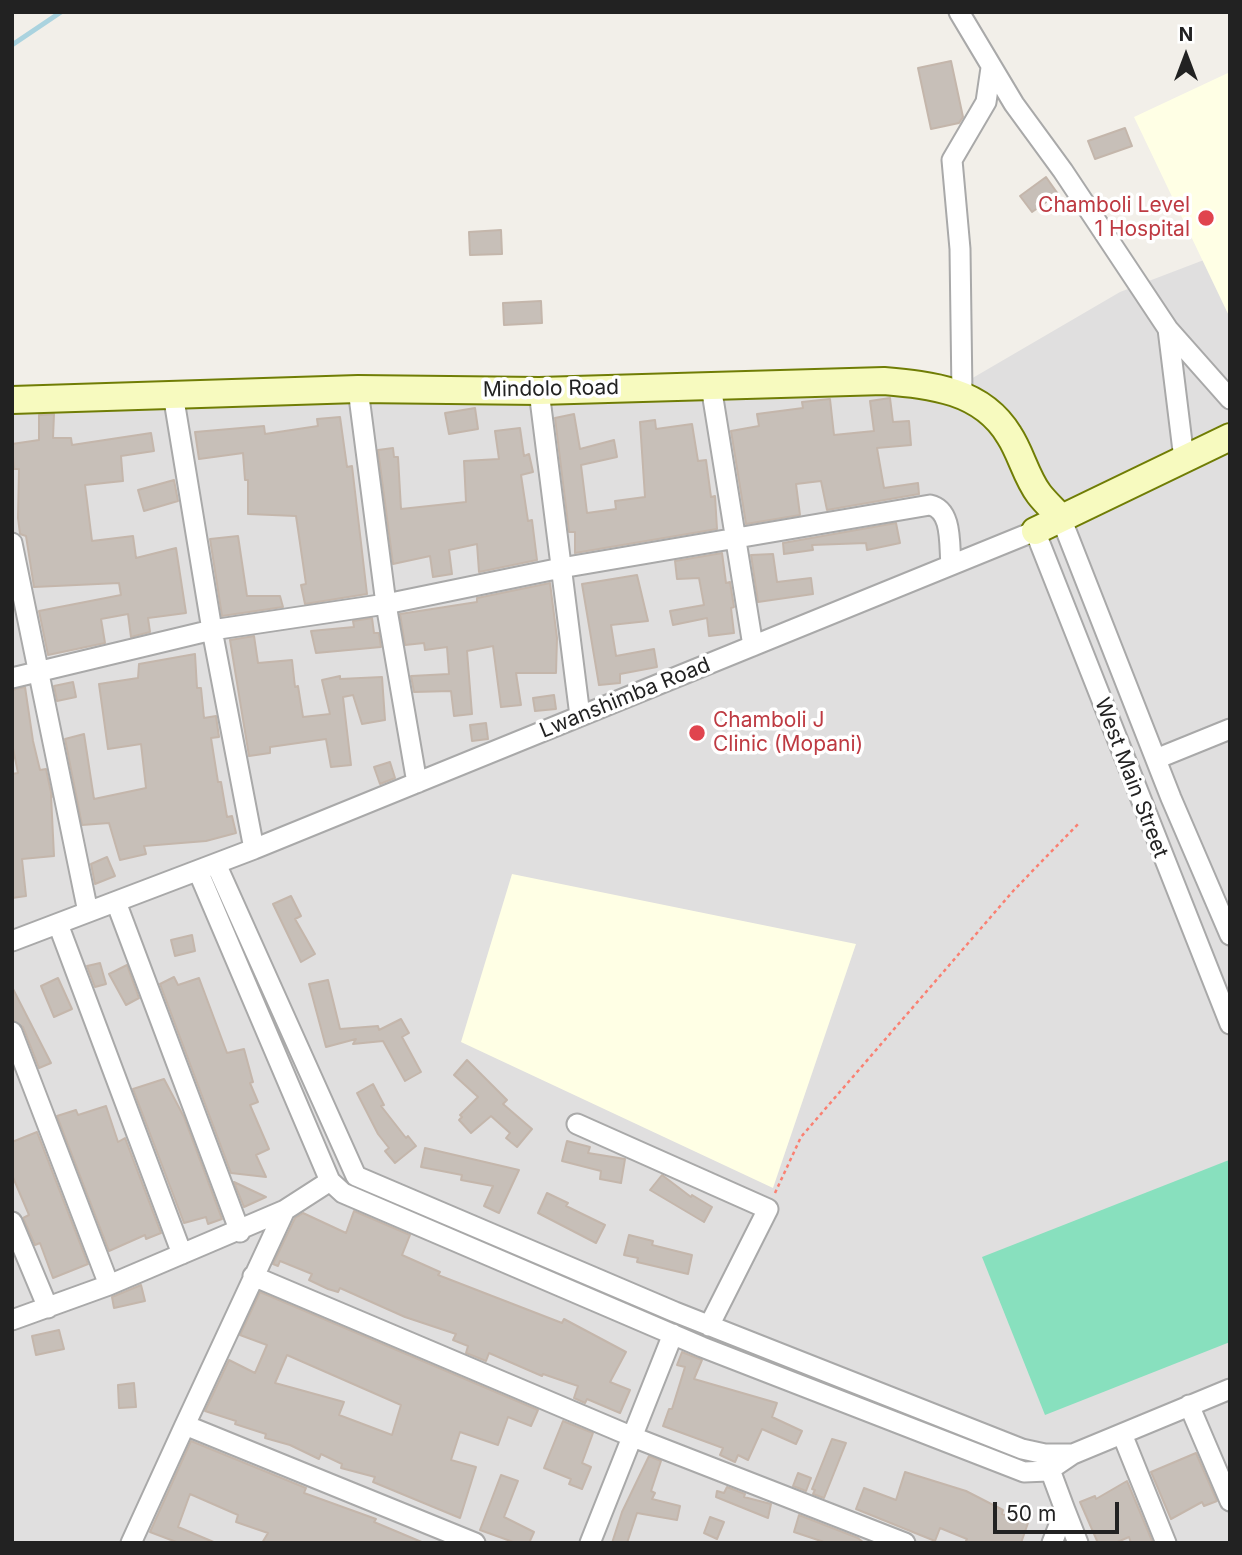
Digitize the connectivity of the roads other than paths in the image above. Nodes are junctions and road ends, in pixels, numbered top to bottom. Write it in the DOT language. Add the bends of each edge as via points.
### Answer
graph roads {
  1 [pos="959,12"];
  2 [pos="991,68"];
  3 [pos="1168,329"];
  4 [pos="711,386"];
  5 [pos="358,389"];
  6 [pos="539,391"];
  7 [pos="173,394"];
  8 [pos="962,394"];
  9 [pos="1230,399"];
  10 [pos="12,400"];
  11 [pos="1230,437"];
  12 [pos="1184,459"];
  13 [pos="1038,492"];
  14 [pos="1061,518"];
  15 [pos="1035,531"];
  16 [pos="736,538"];
  17 [pos="12,542"];
  18 [pos="951,565"];
  19 [pos="561,568"];
  20 [pos="386,604"];
  21 [pos="212,630"];
  22 [pos="753,646"];
  23 [pos="38,674"];
  24 [pos="12,678"];
  25 [pos="580,716"];
  26 [pos="1230,729"];
  27 [pos="1156,759"];
  28 [pos="416,783"];
  29 [pos="254,849"];
  30 [pos="207,867"];
  31 [pos="116,902"];
  32 [pos="88,912"];
  33 [pos="58,923"];
  34 [pos="1230,936"];
  35 [pos="12,941"];
  36 [pos="1230,1024"];
  37 [pos="12,1032"];
  38 [pos="578,1124"];
  39 [pos="330,1181"];
  40 [pos="285,1210"];
  41 [pos="12,1222"];
  42 [pos="240,1232"];
  43 [pos="182,1254"];
  44 [pos="253,1276"];
  45 [pos="109,1285"];
  46 [pos="48,1308"];
  47 [pos="12,1320"];
  48 [pos="709,1326"];
  49 [pos="673,1334"];
  50 [pos="855,1384"];
  51 [pos="1230,1389"];
  52 [pos="846,1403"];
  53 [pos="1189,1405"];
  54 [pos="185,1425"];
  55 [pos="1122,1434"];
  56 [pos="633,1437"];
  57 [pos="1046,1462"];
  58 [pos="1230,1501"];
  59 [pos="1065,1510"];
  60 [pos="131,1543"];
  61 [pos="475,1543"];
  62 [pos="590,1543"];
  63 [pos="905,1543"];
  64 [pos="1052,1543"];
  65 [pos="1078,1543"];
  66 [pos="1166,1543"];
  1 -- 2 [label="street"];
  2 -- 3 [label="street"];
  2 -- 8 [label="street" via="986,102 952,160 960,249"];
  3 -- 9 [label="street"];
  3 -- 12 [label="street"];
  4 -- 6 [label="street, Mindolo Road"];
  4 -- 8 [label="street, Mindolo Road" via="884,381"];
  4 -- 16 [label="street"];
  5 -- 6 [label="street, Mindolo Road"];
  5 -- 7 [label="street, Mindolo Road"];
  5 -- 20 [label="street"];
  6 -- 19 [label="street"];
  7 -- 10 [label="street, Mindolo Road"];
  7 -- 21 [label="street"];
  8 -- 13 [label="street, Mindolo Road" via="989,411 1009,433"];
  11 -- 12 [label="street, Lwanshimba Road"];
  12 -- 14 [label="street, Lwanshimba Road"];
  13 -- 14 [label="street, Mindolo Road"];
  13 -- 15 [label="street"];
  14 -- 15 [label="street, Lwanshimba Road"];
  14 -- 27 [label="street"];
  15 -- 18 [label="street, Lwanshimba Road"];
  15 -- 36 [label="street, West Main Street"];
  16 -- 18 [label="street" via="930,505 946,515"];
  16 -- 19 [label="street"];
  16 -- 22 [label="street"];
  17 -- 23 [label="street"];
  18 -- 22 [label="street, Lwanshimba Road"];
  19 -- 20 [label="street"];
  19 -- 25 [label="street"];
  20 -- 21 [label="street"];
  20 -- 28 [label="street"];
  21 -- 23 [label="street"];
  21 -- 29 [label="street"];
  22 -- 25 [label="street, Lwanshimba Road"];
  23 -- 24 [label="street"];
  23 -- 32 [label="street"];
  25 -- 28 [label="street, Lwanshimba Road"];
  26 -- 27 [label="street"];
  27 -- 34 [label="street"];
  28 -- 29 [label="street, Lwanshimba Road"];
  29 -- 30 [label="street, Lwanshimba Road"];
  30 -- 31 [label="street, Lwanshimba Road"];
  30 -- 39 [label="street"];
  30 -- 48 [label="street" via="356,1176"];
  31 -- 32 [label="street, Lwanshimba Road"];
  31 -- 42 [label="street"];
  32 -- 33 [label="street, Lwanshimba Road"];
  33 -- 35 [label="street, Lwanshimba Road"];
  33 -- 43 [label="street"];
  37 -- 45 [label="street"];
  38 -- 48 [label="street" via="768,1209"];
  39 -- 40 [label="street"];
  39 -- 49 [label="street" via="343,1193"];
  40 -- 42 [label="street"];
  40 -- 44 [label="street"];
  41 -- 46 [label="street"];
  42 -- 43 [label="street"];
  43 -- 45 [label="street"];
  44 -- 54 [label="street"];
  44 -- 56 [label="street"];
  45 -- 46 [label="street"];
  46 -- 47 [label="street"];
  48 -- 50 [label="street"];
  49 -- 52 [label="street"];
  49 -- 56 [label="street"];
  50 -- 52 [label="street"];
  50 -- 57 [label="street"];
  51 -- 53 [label="street"];
  52 -- 57 [label="street" via="1024,1472"];
  53 -- 55 [label="street"];
  53 -- 58 [label="street"];
  54 -- 60 [label="street"];
  54 -- 61 [label="street"];
  55 -- 57 [label="street"];
  55 -- 66 [label="street"];
  56 -- 62 [label="street"];
  56 -- 63 [label="street"];
  57 -- 59 [label="street"];
  59 -- 64 [label="street"];
  59 -- 65 [label="street"];
}
